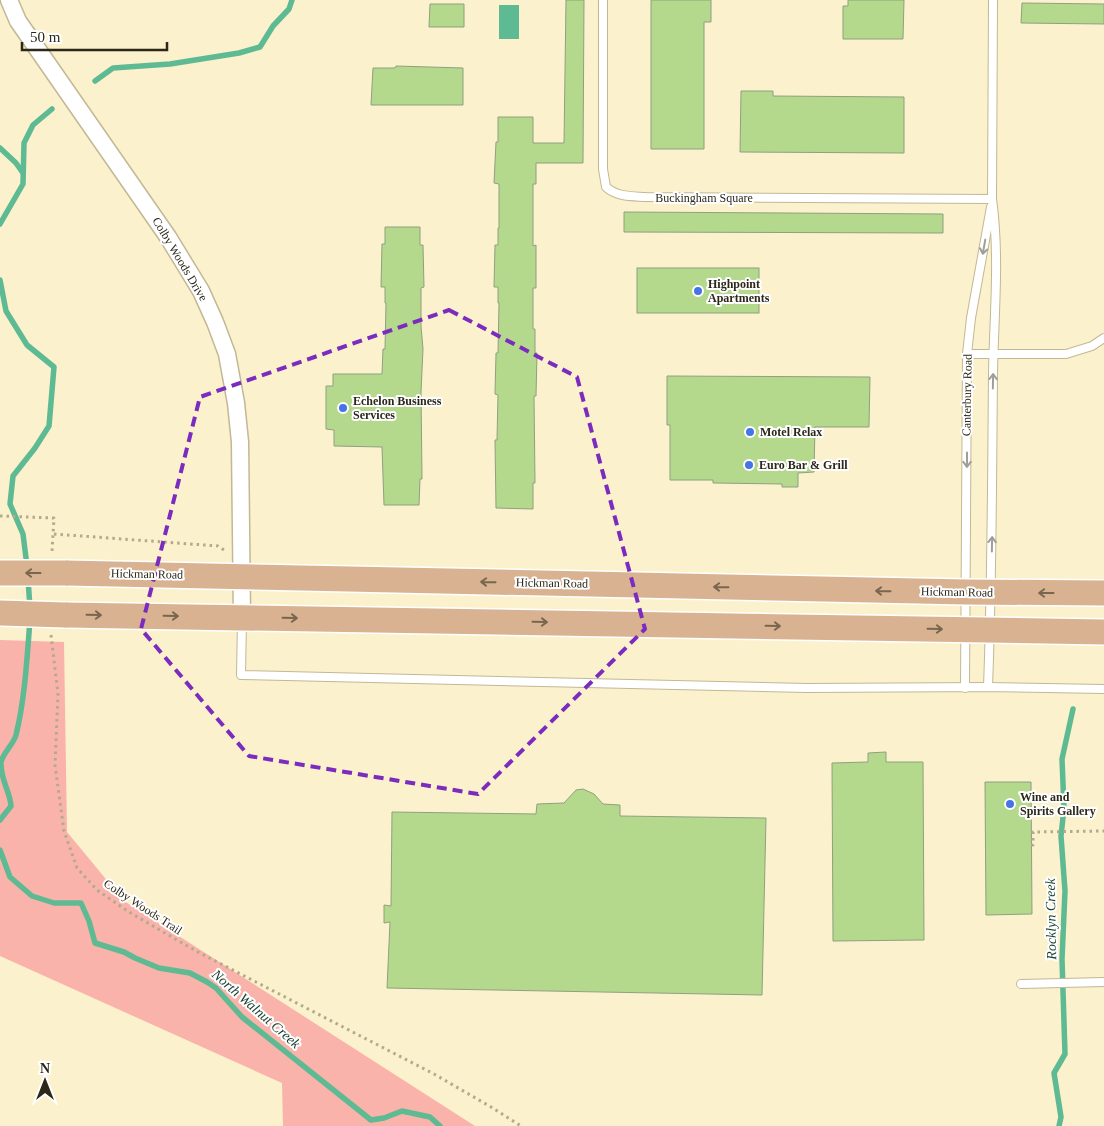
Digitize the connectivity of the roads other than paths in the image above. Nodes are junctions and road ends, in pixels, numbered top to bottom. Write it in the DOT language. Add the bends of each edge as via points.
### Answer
graph roads {
  1 [pos="9,0"];
  2 [pos="603,0"];
  3 [pos="993,0"];
  4 [pos="992,199"];
  5 [pos="1104,338"];
  6 [pos="967,354"];
  7 [pos="993,354"];
  8 [pos="0,573"];
  9 [pos="241,576"];
  10 [pos="966,592"];
  11 [pos="991,593"];
  12 [pos="1104,594"];
  13 [pos="0,613"];
  14 [pos="242,618"];
  15 [pos="965,630"];
  16 [pos="990,630"];
  17 [pos="1104,632"];
  18 [pos="988,687"];
  19 [pos="965,688"];
  20 [pos="1104,689"];
  21 [pos="1104,982"];
  22 [pos="1021,984"];
  1 -- 9 [label="street, Colby Woods Drive" via="18,21 168,237 201,291 215,322 227,354 240,442"];
  2 -- 4 [label="lane, Buckingham Square" via="603,168 606,186 613,192 646,198"];
  3 -- 4 [label="lane, Canterbury Road"];
  4 -- 6 [label="lane, Canterbury Road, one-way"];
  4 -- 7 [label="lane, Canterbury Road" via="997,245"];
  5 -- 7 [label="lane" via="1092,346 1066,354"];
  6 -- 7 [label="lane"];
  6 -- 10 [label="lane, Canterbury Road, one-way"];
  11 -- 7 [label="lane, Canterbury Road, one-way"];
  9 -- 8 [label="main road, Hickman Road, one-way, bridge" via="59,564"];
  10 -- 9 [label="main road, Hickman Road, one-way"];
  9 -- 14 [label="street, Colby Woods Drive"];
  10 -- 11 [label="main road, Hickman Road"];
  10 -- 15 [label="lane, Canterbury Road"];
  12 -- 11 [label="main road, Hickman Road, one-way"];
  11 -- 16 [label="lane, Canterbury Road"];
  13 -- 14 [label="main road, one-way, bridge" via="58,622"];
  14 -- 15 [label="main road, one-way"];
  14 -- 19 [label="lane" via="241,675"];
  15 -- 16 [label="main road"];
  15 -- 19 [label="lane, Canterbury Road"];
  16 -- 17 [label="main road"];
  16 -- 18 [label="lane, Canterbury Road"];
  18 -- 19 [label="lane"];
  18 -- 20 [label="lane"];
  21 -- 22 [label="lane"];
}
